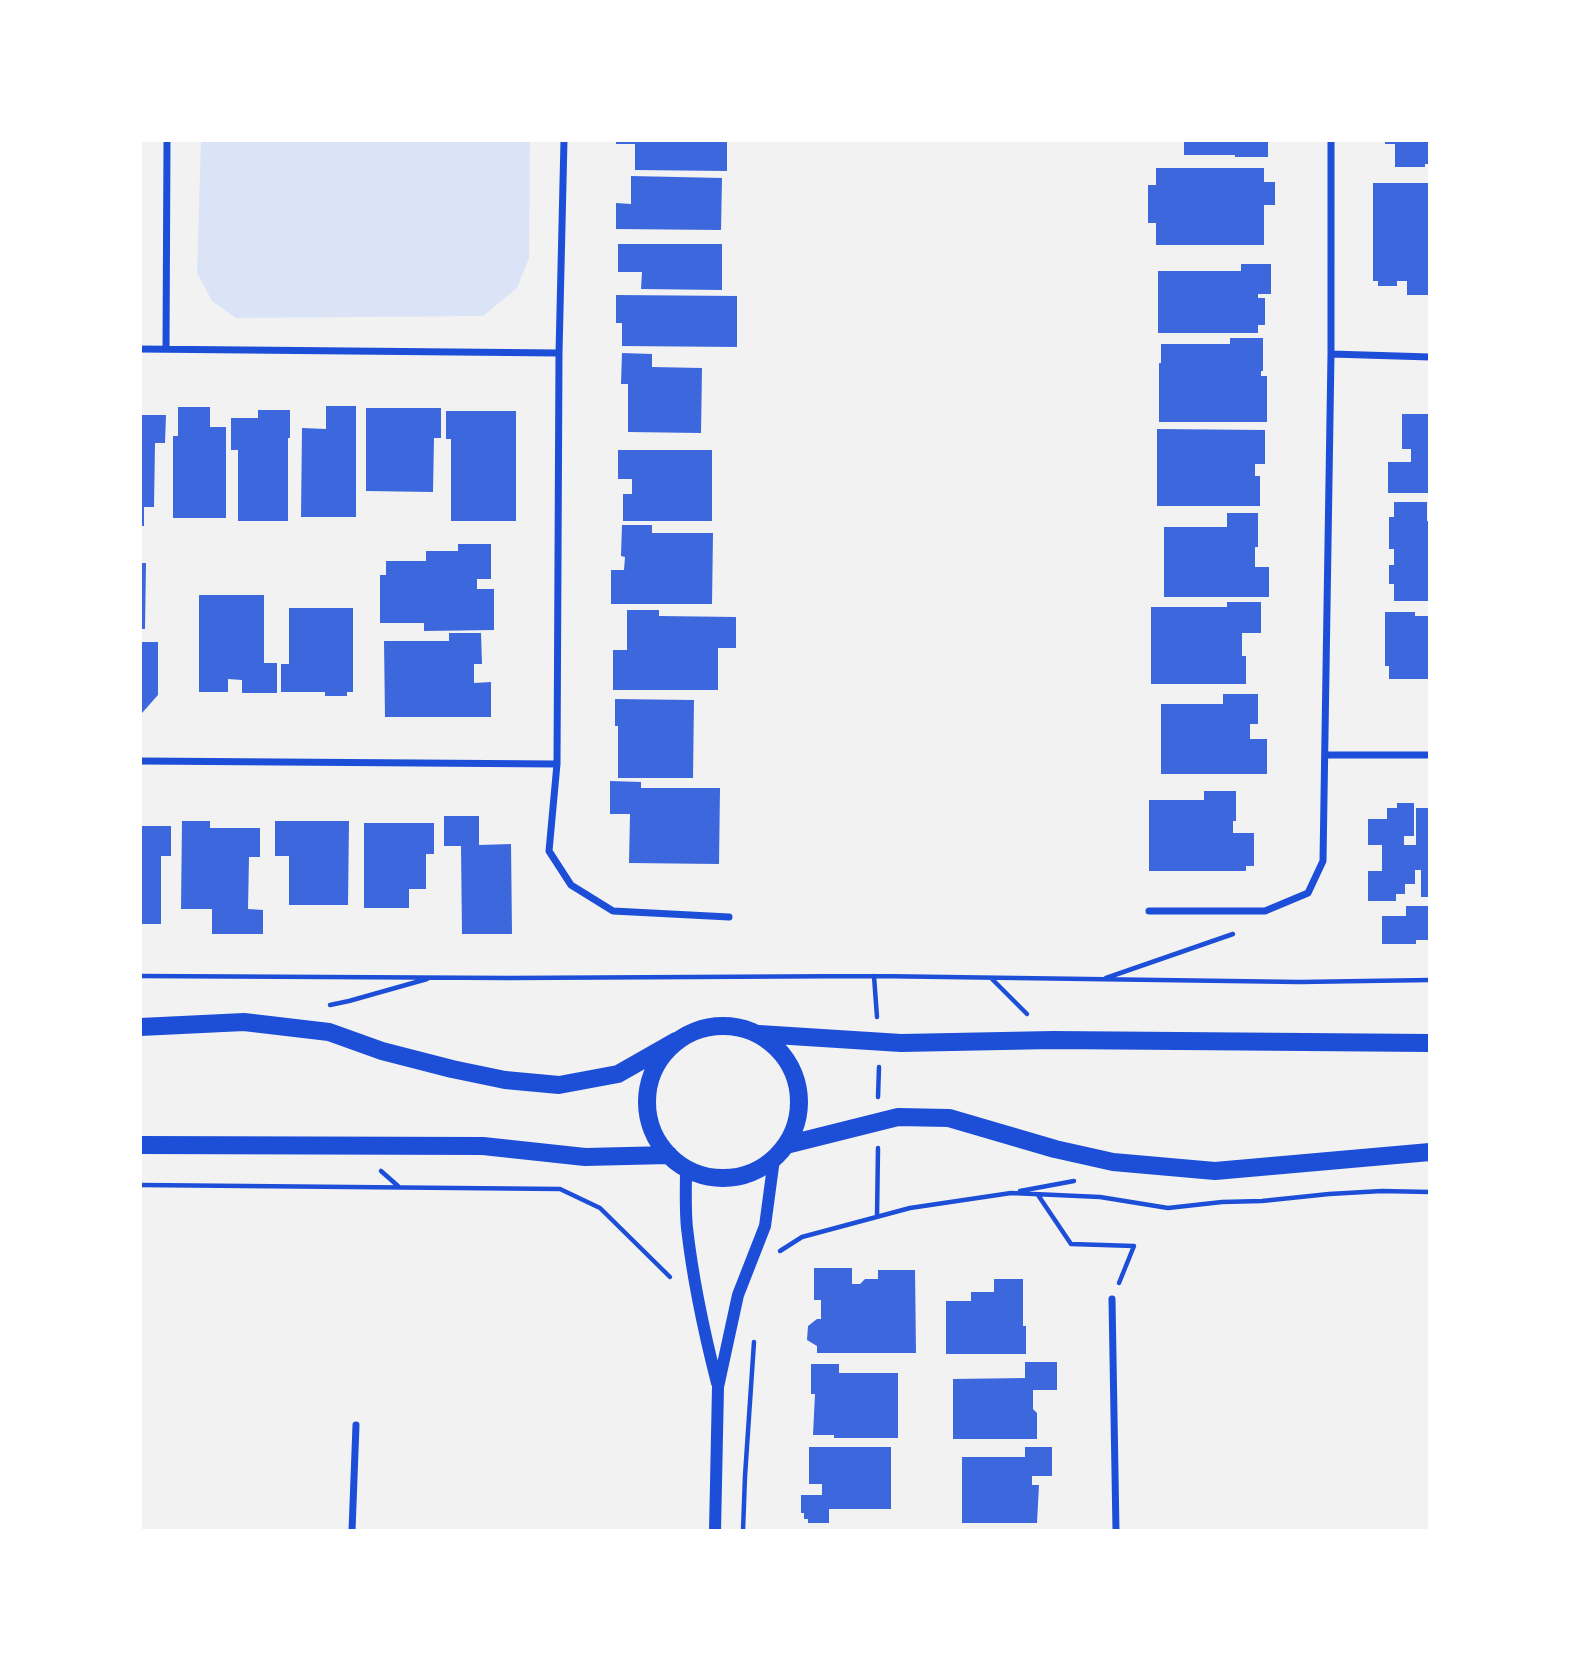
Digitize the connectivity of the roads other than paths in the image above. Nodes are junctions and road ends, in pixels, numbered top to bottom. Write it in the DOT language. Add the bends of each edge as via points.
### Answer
graph roads {
  1 [pos="167,140"];
  2 [pos="564,140"];
  3 [pos="1331,140"];
  4 [pos="166,348"];
  5 [pos="140,349"];
  6 [pos="559,353"];
  7 [pos="1331,354"];
  8 [pos="1430,357"];
  9 [pos="1326,755"];
  10 [pos="1430,755"];
  11 [pos="140,761"];
  12 [pos="557,764"];
  13 [pos="1149,911"];
  14 [pos="729,917"];
  15 [pos="140,1027"];
  16 [pos="759,1034"];
  17 [pos="676,1041"];
  18 [pos="1430,1042"];
  19 [pos="140,1145"];
  20 [pos="786,1146"];
  21 [pos="1430,1152"];
  22 [pos="668,1155"];
  23 [pos="774,1159"];
  24 [pos="685,1169"];
  25 [pos="1112,1299"];
  26 [pos="718,1387"];
  27 [pos="356,1425"];
  28 [pos="352,1531"];
  29 [pos="715,1531"];
  30 [pos="1116,1531"];
  1 -- 4 [label="street"];
  2 -- 6 [label="street"];
  3 -- 7 [label="street"];
  4 -- 5 [label="street"];
  4 -- 6 [label="street"];
  6 -- 12 [label="street"];
  7 -- 8 [label="street"];
  7 -- 9 [label="street"];
  9 -- 10 [label="street"];
  9 -- 13 [label="street" via="1323,861 1308,893 1265,911"];
  11 -- 12 [label="street"];
  12 -- 14 [label="street" via="549,851 571,885 613,911"];
  15 -- 17 [label="main road" via="244,1022 329,1032 452,1069 559,1085 618,1074"];
  16 -- 17 [label="main road" via="731,1025 702,1028"];
  16 -- 18 [label="main road" via="901,1043"];
  16 -- 20 [label="main road" via="787,1058 800,1093 800,1111"];
  17 -- 22 [label="main road" via="658,1061 647,1086 647,1113 655,1138"];
  19 -- 22 [label="main road" via="484,1146 585,1157"];
  20 -- 21 [label="main road" via="898,1117 949,1118 1113,1161 1215,1171"];
  20 -- 23 [label="main road"];
  22 -- 24 [label="main road"];
  23 -- 24 [label="main road" via="750,1174 723,1178"];
  23 -- 26 [label="street" via="765,1226 738,1295"];
  24 -- 26 [label="street" via="694,1276"];
  25 -- 30 [label="street"];
  26 -- 29 [label="street"];
  27 -- 28 [label="street"];
}
